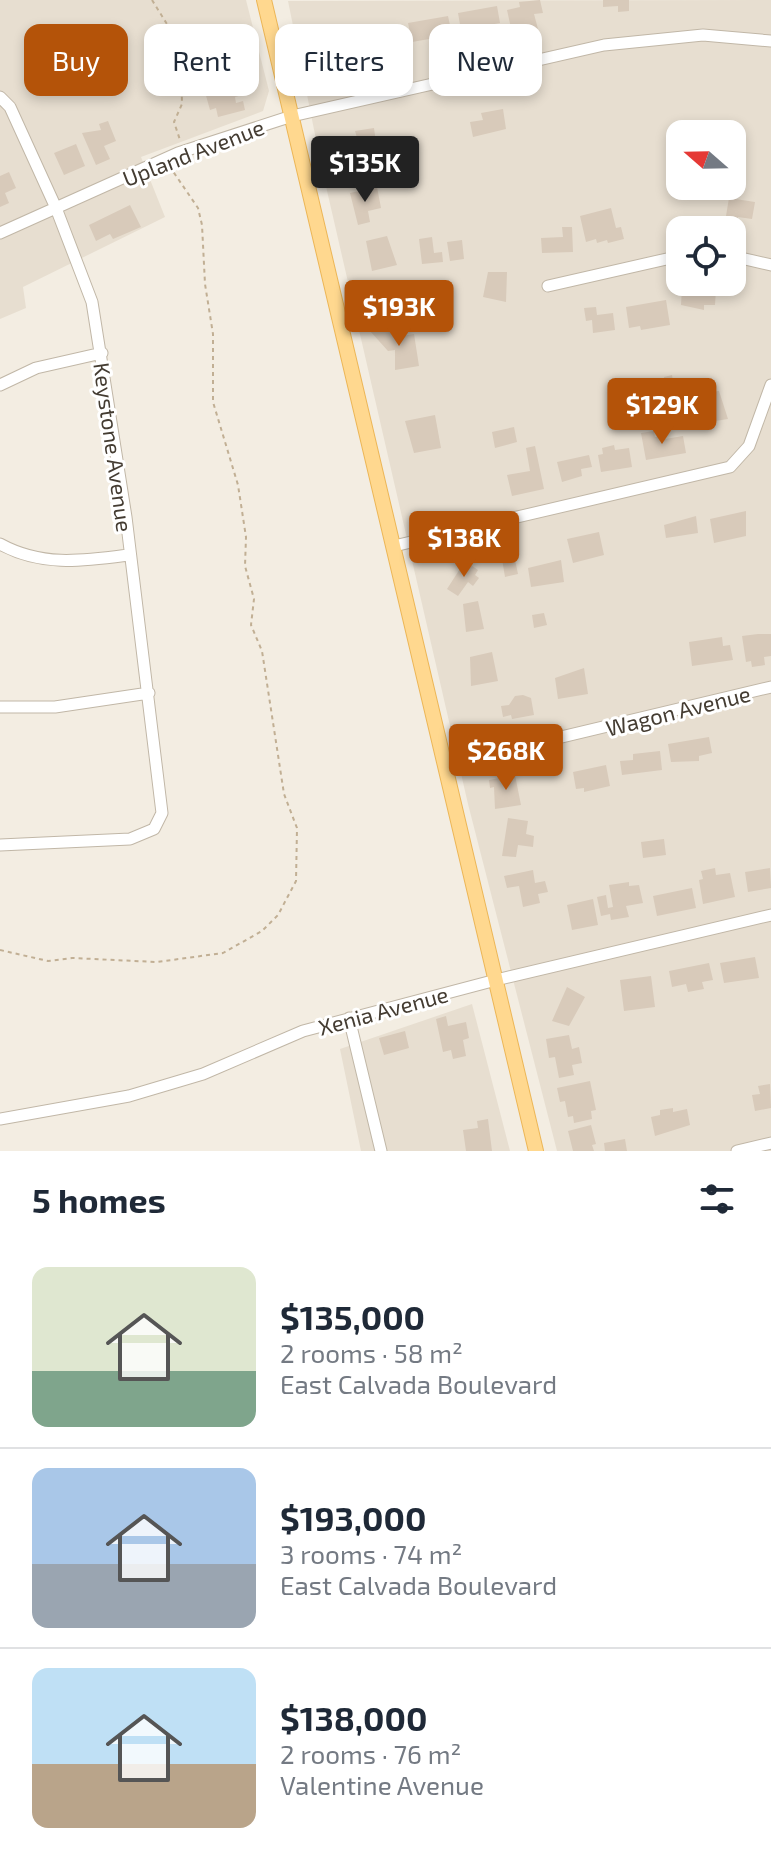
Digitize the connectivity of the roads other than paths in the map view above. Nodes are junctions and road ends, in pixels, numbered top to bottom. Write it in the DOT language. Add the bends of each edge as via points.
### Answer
graph roads {
  1 [pos="264,0"];
  2 [pos="771,41"];
  3 [pos="0,97"];
  4 [pos="292,116"];
  5 [pos="56,208"];
  6 [pos="0,233"];
  7 [pos="666,259"];
  8 [pos="746,259"];
  9 [pos="771,265"];
  10 [pos="548,286"];
  11 [pos="102,353"];
  12 [pos="0,385"];
  13 [pos="771,385"];
  14 [pos="0,544"];
  15 [pos="394,546"];
  16 [pos="128,555"];
  17 [pos="771,687"];
  18 [pos="149,693"];
  19 [pos="0,707"];
  20 [pos="444,765"];
  21 [pos="0,845"];
  22 [pos="771,915"];
  23 [pos="496,980"];
  24 [pos="349,1018"];
  25 [pos="0,1119"];
  26 [pos="771,1143"];
  27 [pos="381,1151"];
  28 [pos="536,1151"];
  29 [pos="737,1151"];
  1 -- 4 [label="main road"];
  2 -- 4 [label="street, Upland Avenue" via="703,35 604,45"];
  3 -- 5 [label="street, Keystone Avenue" via="10,107"];
  4 -- 5 [label="street, Upland Avenue" via="178,153"];
  4 -- 15 [label="main road"];
  5 -- 6 [label="street, Upland Avenue"];
  5 -- 11 [label="street, Keystone Avenue" via="83,274"];
  7 -- 10 [label="street"];
  8 -- 9 [label="street"];
  11 -- 12 [label="street" via="36,368"];
  11 -- 16 [label="street, Keystone Avenue"];
  13 -- 15 [label="street" via="749,446 730,467"];
  14 -- 16 [label="street" via="53,562"];
  15 -- 20 [label="main road"];
  16 -- 18 [label="street, Keystone Avenue"];
  17 -- 20 [label="street, Wagon Avenue"];
  18 -- 19 [label="street" via="55,707"];
  18 -- 21 [label="street, Keystone Avenue" via="162,813 154,829 130,839"];
  20 -- 23 [label="main road"];
  22 -- 23 [label="street, Xenia Avenue"];
  23 -- 24 [label="street, Xenia Avenue"];
  23 -- 28 [label="main road"];
  24 -- 25 [label="street, Xenia Avenue" via="129,1096"];
  24 -- 27 [label="street"];
  26 -- 29 [label="street"];
}
